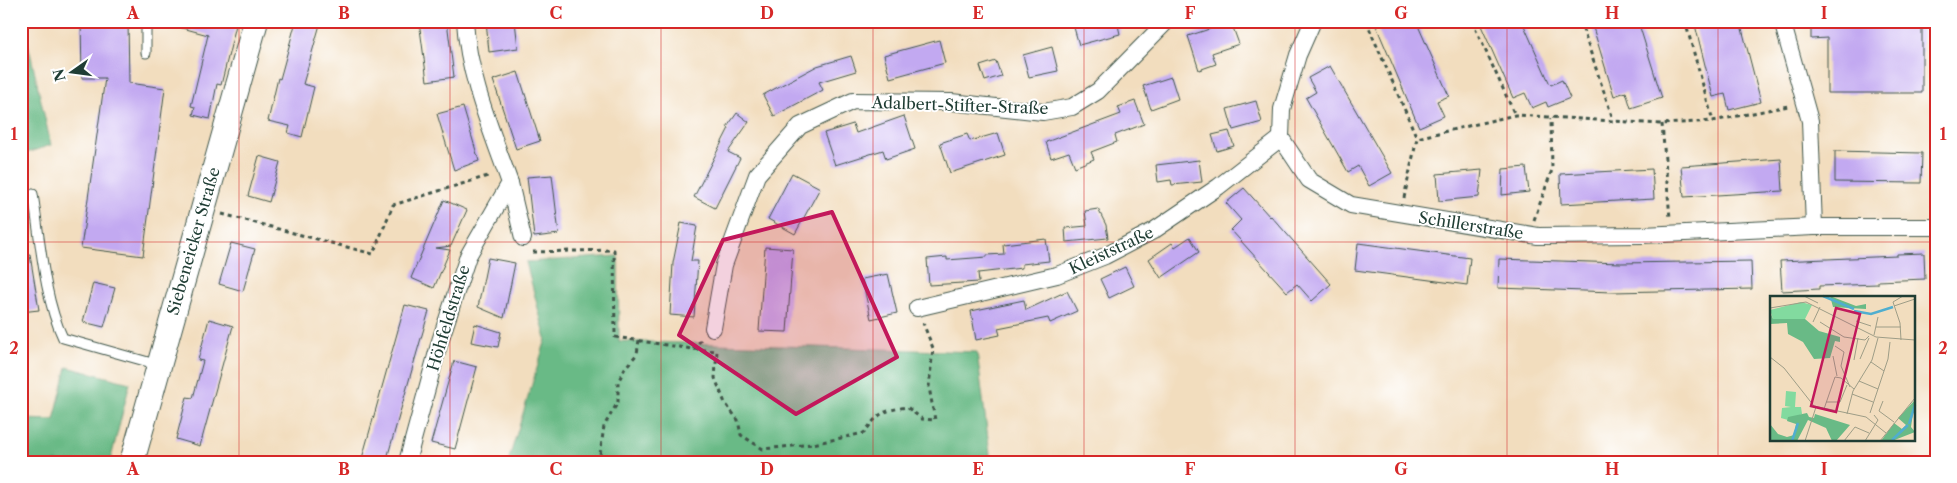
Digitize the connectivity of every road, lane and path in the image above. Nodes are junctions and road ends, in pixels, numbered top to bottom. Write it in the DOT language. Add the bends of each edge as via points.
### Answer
graph roads {
  1 [pos="146,21"];
  2 [pos="256,21"];
  3 [pos="465,21"];
  4 [pos="1167,21"];
  5 [pos="1313,21"];
  6 [pos="1366,21"];
  7 [pos="1472,21"];
  8 [pos="1580,21"];
  9 [pos="1685,21"];
  10 [pos="1782,21"];
  11 [pos="146,53"];
  12 [pos="1805,103"];
  13 [pos="1515,116"];
  14 [pos="1551,118"];
  15 [pos="1613,120"];
  16 [pos="1712,120"];
  17 [pos="1662,124"];
  18 [pos="1281,138"];
  19 [pos="1417,138"];
  20 [pos="508,177"];
  21 [pos="33,194"];
  22 [pos="202,210"];
  23 [pos="1401,213"];
  24 [pos="1814,227"];
  25 [pos="1936,227"];
  26 [pos="1529,234"];
  27 [pos="1671,234"];
  28 [pos="524,245"];
  29 [pos="917,308"];
  30 [pos="713,328"];
  31 [pos="639,340"];
  32 [pos="159,366"];
  33 [pos="132,462"];
  34 [pos="407,462"];
  35 [pos="598,462"];
  1 -- 11 [label="lane"];
  2 -- 22 [label="main road, Siebeneicker Straße"];
  3 -- 20 [label="street" via="482,103"];
  4 -- 30 [label="street, Adalbert-Stifter-Straße" via="1098,91 1072,106 1043,112 951,102 853,101 800,126 757,175 724,265"];
  5 -- 18 [label="street" via="1298,55 1282,109"];
  6 -- 19 [label="path"];
  7 -- 13 [label="path"];
  8 -- 15 [label="path"];
  9 -- 16 [label="path"];
  10 -- 12 [label="street"];
  12 -- 16 [label="path"];
  12 -- 24 [label="street" via="1810,122"];
  13 -- 14 [label="path"];
  13 -- 19 [label="path"];
  14 -- 15 [label="path"];
  14 -- 26 [label="path" via="1552,170"];
  15 -- 17 [label="path"];
  16 -- 17 [label="path"];
  17 -- 27 [label="path"];
  18 -- 23 [label="street, Schillerstraße" via="1309,180 1351,205"];
  18 -- 29 [label="street, Kleiststraße" via="1218,187 1153,231 1105,256 1057,275"];
  19 -- 23 [label="path"];
  20 -- 22 [label="path" via="393,205 373,254"];
  20 -- 28 [label="street"];
  20 -- 34 [label="street, Höhfeldstraße" via="468,256 440,341"];
  21 -- 32 [label="lane" via="50,295 56,322 64,338"];
  22 -- 32 [label="main road, Siebeneicker Straße"];
  23 -- 26 [label="street, Schillerstraße"];
  24 -- 25 [label="street, Schillerstraße"];
  24 -- 27 [label="street, Schillerstraße"];
  26 -- 27 [label="street, Schillerstraße"];
  28 -- 31 [label="path" via="614,250 615,337"];
  29 -- 31 [label="path" via="933,348 928,387 935,420 922,419 907,407 890,410 877,415 864,433 812,444 763,449 741,435 738,420 715,378 717,351"];
  31 -- 35 [label="path" via="637,354 618,382 618,402 604,426"];
  32 -- 33 [label="main road, Siebeneicker Straße"];
}
